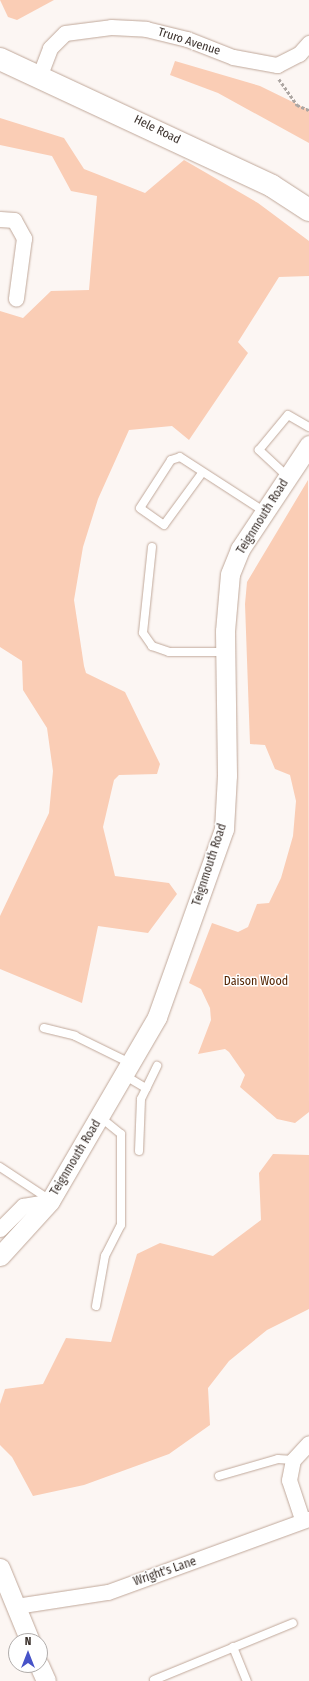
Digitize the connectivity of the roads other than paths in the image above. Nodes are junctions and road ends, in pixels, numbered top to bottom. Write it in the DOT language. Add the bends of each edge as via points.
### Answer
graph roads {
  1 [pos="309,43"];
  2 [pos="0,59"];
  3 [pos="39,77"];
  4 [pos="309,210"];
  5 [pos="0,218"];
  6 [pos="16,298"];
  7 [pos="309,427"];
  8 [pos="309,445"];
  9 [pos="202,473"];
  10 [pos="288,477"];
  11 [pos="265,512"];
  12 [pos="152,547"];
  13 [pos="224,652"];
  14 [pos="44,1028"];
  15 [pos="158,1066"];
  16 [pos="127,1070"];
  17 [pos="146,1088"];
  18 [pos="100,1117"];
  19 [pos="139,1151"];
  20 [pos="0,1167"];
  21 [pos="50,1201"];
  22 [pos="0,1229"];
  23 [pos="0,1256"];
  24 [pos="96,1306"];
  25 [pos="309,1443"];
  26 [pos="293,1460"];
  27 [pos="219,1476"];
  28 [pos="306,1519"];
  29 [pos="0,1568"];
  30 [pos="16,1606"];
  31 [pos="293,1623"];
  32 [pos="27,1633"];
  33 [pos="233,1647"];
  34 [pos="154,1680"];
  35 [pos="247,1681"];
  1 -- 3 [label="street, Truro Avenue" via="299,54 277,65 234,57 187,39 146,29 111,27 65,33 50,48"];
  2 -- 3 [label="main road, Hele Road"];
  3 -- 4 [label="main road, Hele Road" via="265,182"];
  5 -- 6 [label="street" via="14,220 24,238"];
  7 -- 10 [label="lane" via="288,415 259,450"];
  8 -- 10 [label="street, Teignmouth Road"];
  9 -- 9 [label="lane" via="164,525 140,508 171,460 180,457"];
  9 -- 11 [label="lane" via="216,478"];
  10 -- 11 [label="street, Teignmouth Road"];
  11 -- 13 [label="street, Teignmouth Road" via="240,549 230,574"];
  12 -- 13 [label="lane" via="143,633 152,646 169,652"];
  13 -- 16 [label="street, Teignmouth Road" via="227,775 224,829 157,1017"];
  14 -- 16 [label="lane" via="75,1036"];
  15 -- 17 [label="lane"];
  16 -- 17 [label="lane"];
  16 -- 18 [label="street, Teignmouth Road"];
  17 -- 19 [label="lane" via="141,1099"];
  18 -- 21 [label="street, Teignmouth Road"];
  18 -- 24 [label="lane" via="121,1134 121,1225 104,1256"];
  20 -- 21 [label="lane"];
  21 -- 22 [label="street, Teignmouth Road" via="23,1206"];
  21 -- 23 [label="street, Teignmouth Road"];
  25 -- 26 [label="street"];
  26 -- 27 [label="lane" via="278,1459"];
  26 -- 28 [label="street" via="289,1480"];
  28 -- 30 [label="street, Wright's Lane" via="244,1544 108,1592"];
  29 -- 30 [label="street"];
  30 -- 32 [label="street"];
  31 -- 33 [label="lane"];
  33 -- 34 [label="lane"];
  33 -- 35 [label="lane"];
}
